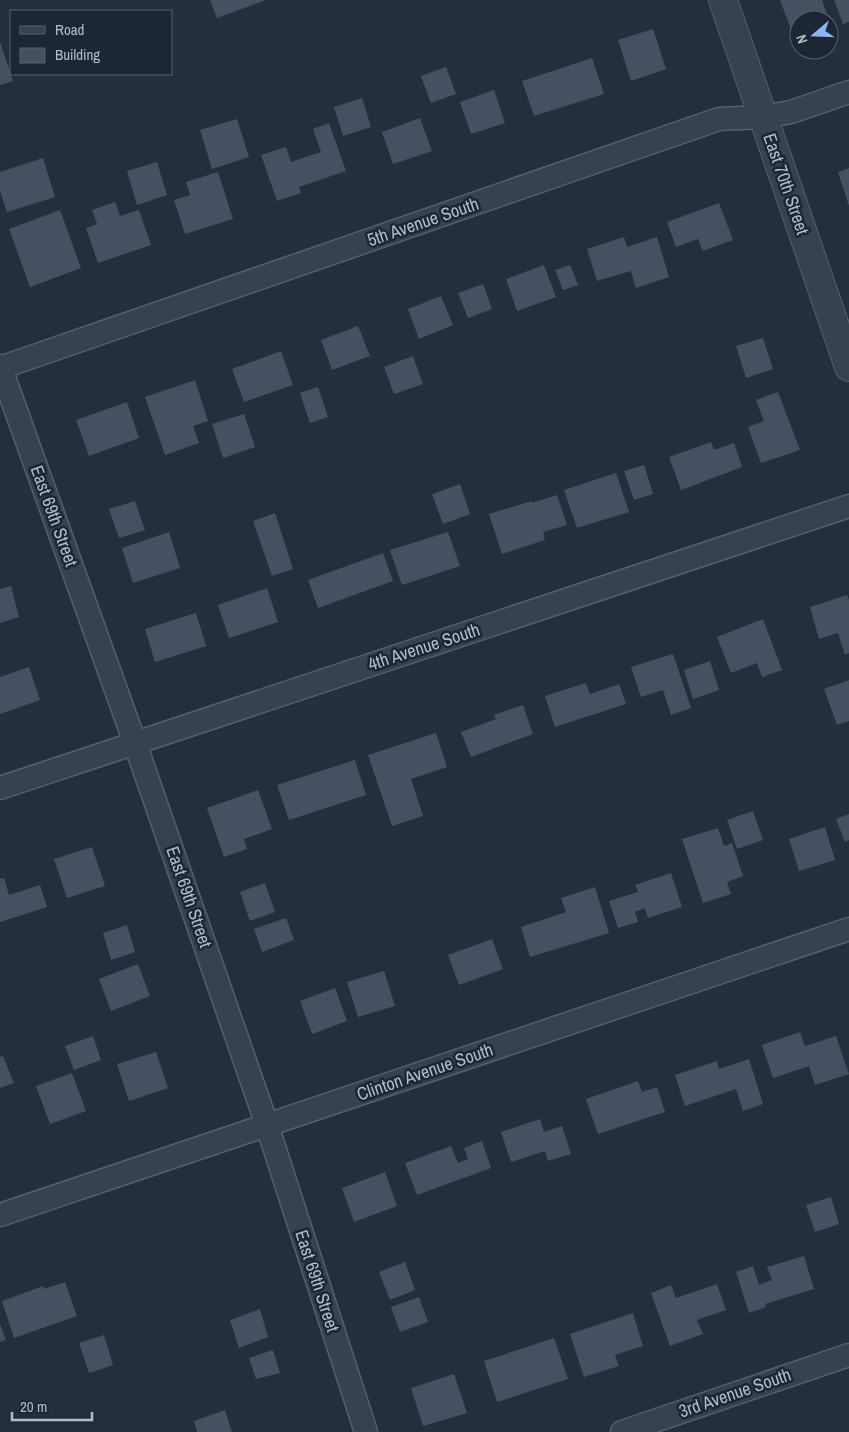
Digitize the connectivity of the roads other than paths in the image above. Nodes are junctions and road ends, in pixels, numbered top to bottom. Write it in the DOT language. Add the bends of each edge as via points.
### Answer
graph roads {
  1 [pos="723,0"];
  2 [pos="849,92"];
  3 [pos="763,117"];
  4 [pos="849,367"];
  5 [pos="0,368"];
  6 [pos="849,506"];
  7 [pos="135,743"];
  8 [pos="0,788"];
  9 [pos="849,929"];
  10 [pos="267,1125"];
  11 [pos="0,1215"];
  12 [pos="849,1355"];
  13 [pos="366,1432"];
  14 [pos="622,1432"];
  1 -- 3 [label="street, East 70th Street"];
  2 -- 3 [label="street, 5th Avenue South" via="791,112"];
  3 -- 4 [label="street, East 70th Street"];
  3 -- 5 [label="street, 5th Avenue South" via="718,119"];
  5 -- 7 [label="street, East 69th Street"];
  6 -- 7 [label="street, 4th Avenue South"];
  7 -- 8 [label="street, 4th Avenue South"];
  7 -- 10 [label="street, East 69th Street"];
  9 -- 10 [label="street, Clinton Avenue South"];
  10 -- 11 [label="street, Clinton Avenue South"];
  10 -- 13 [label="street, East 69th Street"];
  12 -- 14 [label="street, 3rd Avenue South"];
}
